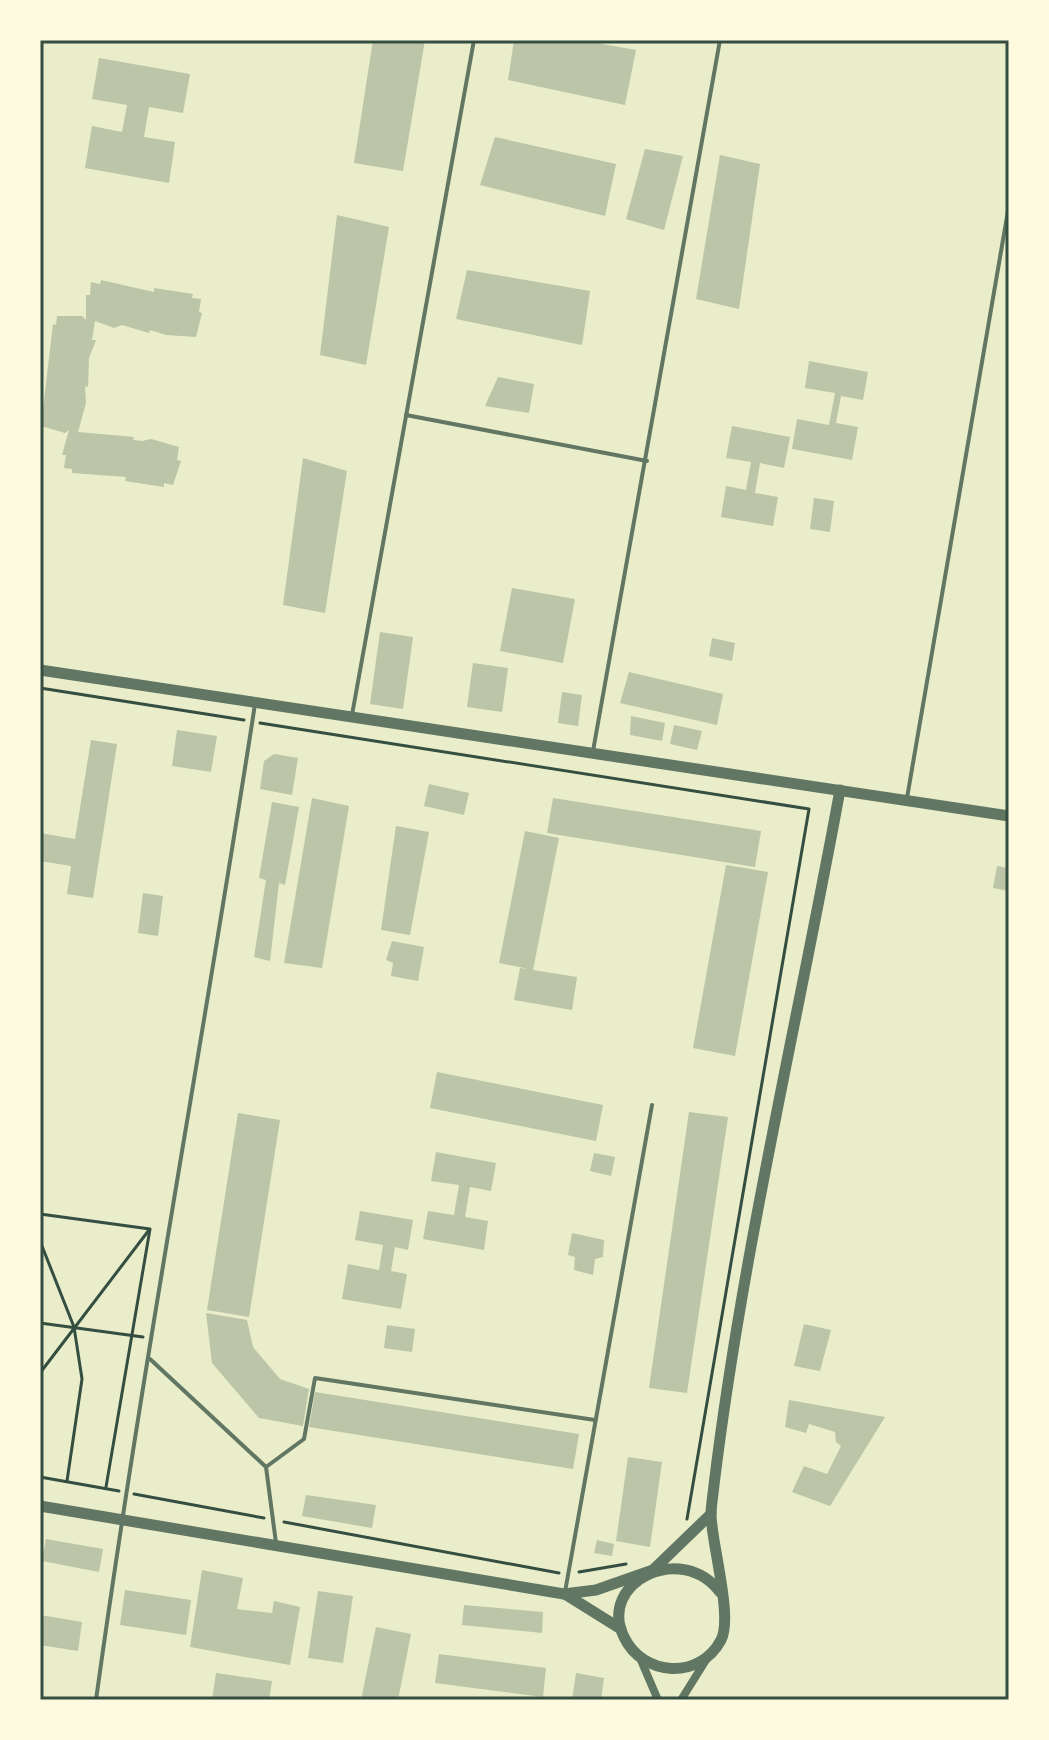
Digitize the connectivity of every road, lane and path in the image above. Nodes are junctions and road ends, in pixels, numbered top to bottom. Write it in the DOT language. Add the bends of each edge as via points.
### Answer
graph roads {
  1 [pos="474,40"];
  2 [pos="720,40"];
  3 [pos="1009,205"];
  4 [pos="406,415"];
  5 [pos="648,461"];
  6 [pos="40,670"];
  7 [pos="40,688"];
  8 [pos="255,704"];
  9 [pos="351,718"];
  10 [pos="253,722"];
  11 [pos="593,754"];
  12 [pos="840,790"];
  13 [pos="906,800"];
  14 [pos="1009,816"];
  15 [pos="652,1105"];
  16 [pos="40,1214"];
  17 [pos="150,1229"];
  18 [pos="40,1241"];
  19 [pos="40,1323"];
  20 [pos="74,1327"];
  21 [pos="132,1335"];
  22 [pos="153,1338"];
  23 [pos="149,1359"];
  24 [pos="40,1373"];
  25 [pos="595,1420"];
  26 [pos="266,1467"];
  27 [pos="40,1477"];
  28 [pos="67,1482"];
  29 [pos="106,1489"];
  30 [pos="126,1493"];
  31 [pos="40,1506"];
  32 [pos="711,1514"];
  33 [pos="121,1520"];
  34 [pos="272,1520"];
  35 [pos="686,1521"];
  36 [pos="276,1546"];
  37 [pos="638,1561"];
  38 [pos="653,1570"];
  39 [pos="568,1575"];
  40 [pos="720,1592"];
  41 [pos="564,1594"];
  42 [pos="621,1629"];
  43 [pos="708,1657"];
  44 [pos="640,1658"];
  45 [pos="96,1700"];
  46 [pos="658,1700"];
  47 [pos="681,1700"];
  1 -- 4 [label="lane"];
  2 -- 5 [label="lane"];
  3 -- 13 [label="lane"];
  4 -- 5 [label="lane"];
  4 -- 9 [label="lane"];
  5 -- 11 [label="lane"];
  6 -- 8 [label="street"];
  7 -- 10 [label="path"];
  8 -- 9 [label="street"];
  8 -- 10 [label="lane"];
  9 -- 11 [label="street"];
  10 -- 22 [label="lane"];
  10 -- 35 [label="path" via="809,809"];
  11 -- 12 [label="street"];
  12 -- 13 [label="street"];
  12 -- 32 [label="street" via="727,1378"];
  13 -- 14 [label="street"];
  15 -- 25 [label="lane"];
  16 -- 17 [label="path"];
  17 -- 20 [label="path"];
  17 -- 21 [label="path"];
  18 -- 20 [label="path"];
  19 -- 20 [label="path"];
  20 -- 21 [label="path"];
  20 -- 24 [label="path"];
  20 -- 28 [label="path" via="82,1379"];
  21 -- 22 [label="path"];
  21 -- 29 [label="path"];
  22 -- 23 [label="lane"];
  23 -- 26 [label="lane"];
  23 -- 30 [label="lane"];
  25 -- 26 [label="lane" via="315,1378 304,1439"];
  25 -- 39 [label="lane"];
  26 -- 34 [label="lane"];
  27 -- 28 [label="path"];
  28 -- 29 [label="path"];
  29 -- 30 [label="path"];
  30 -- 33 [label="lane"];
  30 -- 34 [label="path"];
  31 -- 33 [label="street"];
  32 -- 38 [label="street"];
  32 -- 40 [label="street"];
  33 -- 36 [label="street"];
  33 -- 45 [label="lane"];
  34 -- 36 [label="lane"];
  34 -- 39 [label="path"];
  36 -- 41 [label="street"];
  37 -- 39 [label="path"];
  38 -- 40 [label="street" via="696,1572"];
  38 -- 41 [label="street" via="596,1590"];
  38 -- 42 [label="street" via="626,1595"];
  39 -- 41 [label="lane"];
  40 -- 43 [label="street" via="726,1621"];
  41 -- 42 [label="street"];
  42 -- 44 [label="street"];
  43 -- 44 [label="street" via="676,1670"];
  43 -- 47 [label="street"];
  44 -- 46 [label="street"];
}
